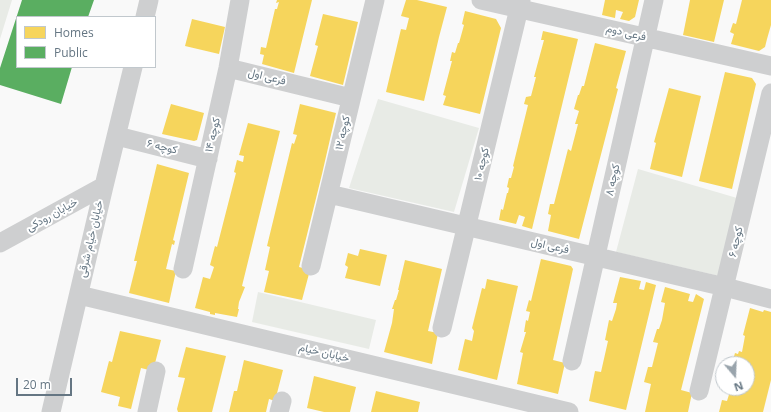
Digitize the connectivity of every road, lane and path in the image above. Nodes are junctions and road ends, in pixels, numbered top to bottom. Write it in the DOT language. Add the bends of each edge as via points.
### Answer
graph roads {
  1 [pos="149,0"];
  2 [pos="240,0"];
  3 [pos="375,0"];
  4 [pos="481,0"];
  5 [pos="654,0"];
  6 [pos="520,4"];
  7 [pos="145,16"];
  8 [pos="646,37"];
  9 [pos="771,66"];
  10 [pos="133,68"];
  11 [pos="228,68"];
  12 [pos="771,93"];
  13 [pos="351,98"];
  14 [pos="117,136"];
  15 [pos="208,159"];
  16 [pos="104,186"];
  17 [pos="329,194"];
  18 [pos="467,226"];
  19 [pos="0,243"];
  20 [pos="596,256"];
  21 [pos="312,266"];
  22 [pos="183,269"];
  23 [pos="725,287"];
  24 [pos="79,294"];
  25 [pos="771,299"];
  26 [pos="442,328"];
  27 [pos="572,361"];
  28 [pos="156,371"];
  29 [pos="699,391"];
  30 [pos="51,412"];
  31 [pos="147,412"];
  32 [pos="569,412"];
  1 -- 7 [label="street"];
  2 -- 11 [label="street, کوچه ۱۴"];
  3 -- 13 [label="street, کوچه ۱۲"];
  4 -- 6 [label="street, فرعی دوم"];
  5 -- 8 [label="street, کوچه ۸"];
  6 -- 8 [label="street, فرعی دوم"];
  6 -- 18 [label="street, کوچه ۱۰"];
  8 -- 9 [label="street, فرعی دوم"];
  8 -- 20 [label="street, کوچه ۸"];
  10 -- 14 [label="street, خیابان خیام شرقی"];
  11 -- 13 [label="street, فرعی اول"];
  11 -- 15 [label="street, کوچه ۱۴"];
  12 -- 23 [label="street, کوچه ۶"];
  13 -- 17 [label="street, کوچه ۱۲"];
  14 -- 15 [label="street, کوچه ۶"];
  14 -- 16 [label="street, خیابان خیام شرقی"];
  15 -- 22 [label="street, کوچه ۱۴"];
  16 -- 19 [label="street, خیابان رودکی"];
  16 -- 24 [label="street, خیابان خیام شرقی"];
  17 -- 18 [label="street, فرعی اول"];
  17 -- 21 [label="street, کوچه ۱۲"];
  18 -- 20 [label="street, فرعی اول"];
  18 -- 26 [label="street, کوچه ۱۰"];
  20 -- 23 [label="street, فرعی اول"];
  20 -- 27 [label="street, کوچه ۸"];
  23 -- 25 [label="street, فرعی اول"];
  23 -- 29 [label="street, کوچه ۶"];
  24 -- 30 [label="street, خیابان خیام شرقی"];
  24 -- 32 [label="street, خیابان خیام"];
  28 -- 31 [label="street"];
}
